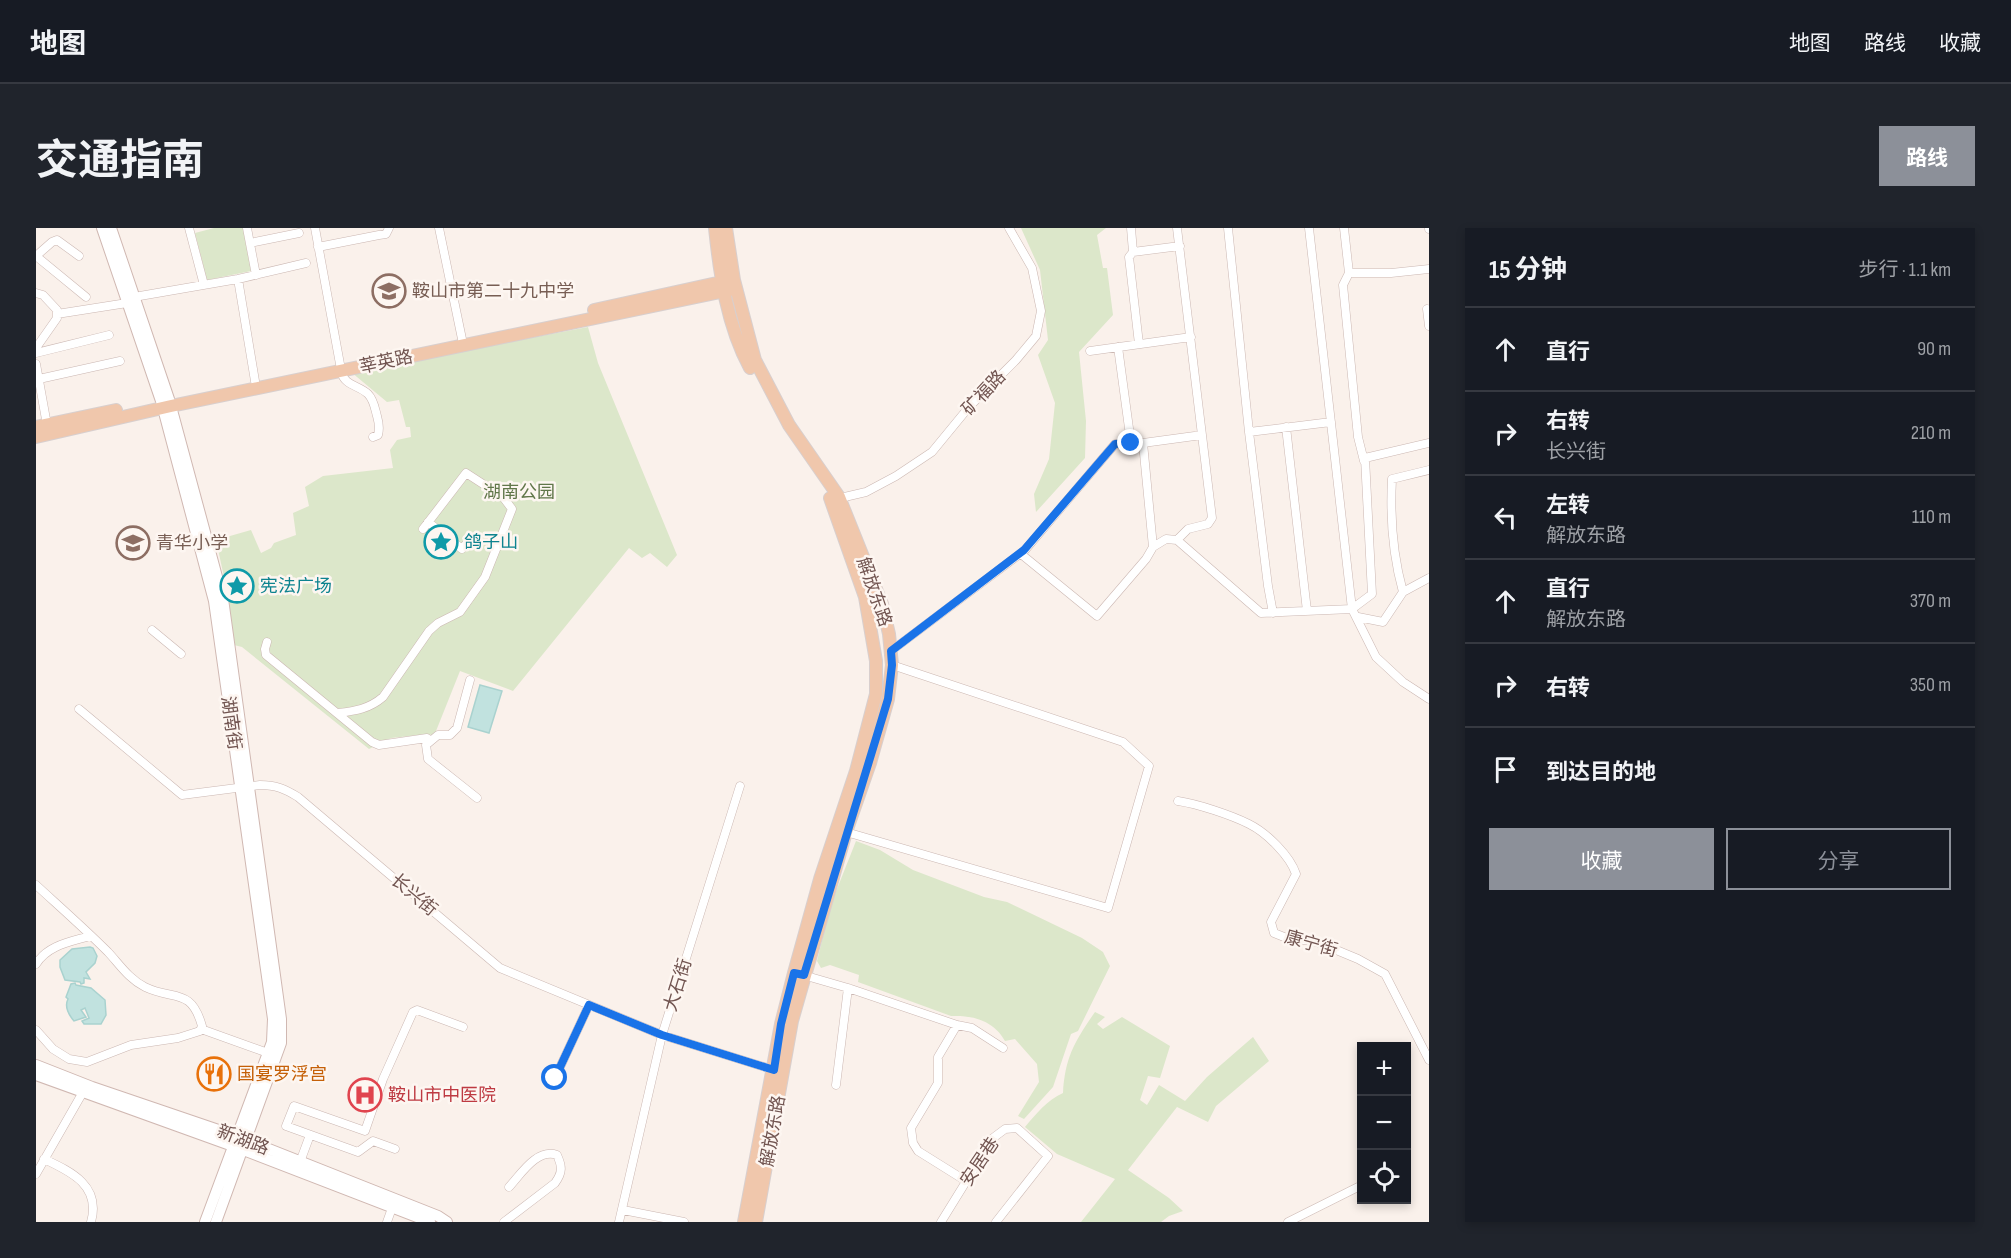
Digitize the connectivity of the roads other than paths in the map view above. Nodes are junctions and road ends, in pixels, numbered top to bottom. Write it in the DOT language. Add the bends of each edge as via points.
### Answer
graph roads {
  1 [pos="102,228"];
  2 [pos="111,228"];
  3 [pos="190,228"];
  4 [pos="247,228"];
  5 [pos="315,228"];
  6 [pos="389,228"];
  7 [pos="439,228"];
  8 [pos="715,228"];
  9 [pos="726,228"];
  10 [pos="1009,228"];
  11 [pos="1131,228"];
  12 [pos="1178,228"];
  13 [pos="1228,228"];
  14 [pos="1309,228"];
  15 [pos="1344,228"];
  16 [pos="299,232"];
  17 [pos="250,243"];
  18 [pos="1180,246"];
  19 [pos="318,247"];
  20 [pos="1133,252"];
  21 [pos="36,256"];
  22 [pos="79,256"];
  23 [pos="306,263"];
  24 [pos="1429,268"];
  25 [pos="1349,273"];
  26 [pos="256,275"];
  27 [pos="238,279"];
  28 [pos="204,285"];
  29 [pos="728,286"];
  30 [pos="36,293"];
  31 [pos="86,297"];
  32 [pos="131,300"];
  33 [pos="1427,309"];
  34 [pos="57,315"];
  35 [pos="1429,326"];
  36 [pos="109,335"];
  37 [pos="1191,337"];
  38 [pos="462,339"];
  39 [pos="1139,344"];
  40 [pos="1118,347"];
  41 [pos="36,348"];
  42 [pos="1090,351"];
  43 [pos="36,353"];
  44 [pos="120,362"];
  45 [pos="36,364"];
  46 [pos="340,367"];
  47 [pos="39,379"];
  48 [pos="255,381"];
  49 [pos="166,403"];
  50 [pos="1331,422"];
  51 [pos="42,426"];
  52 [pos="1286,427"];
  53 [pos="1249,432"];
  54 [pos="1202,435"];
  55 [pos="36,437"];
  56 [pos="373,437"];
  57 [pos="1131,443"];
  58 [pos="1143,443"];
  59 [pos="1429,443"];
  60 [pos="1364,461"];
  61 [pos="1429,470"];
  62 [pos="835,499"];
  63 [pos="428,522"];
  64 [pos="423,529"];
  65 [pos="471,538"];
  66 [pos="1177,540"];
  67 [pos="1153,547"];
  68 [pos="1021,554"];
  69 [pos="1429,578"];
  70 [pos="1403,592"];
  71 [pos="1352,609"];
  72 [pos="1307,611"];
  73 [pos="1273,613"];
  74 [pos="1358,617"];
  75 [pos="152,630"];
  76 [pos="267,642"];
  77 [pos="891,651"];
  78 [pos="181,654"];
  79 [pos="892,665"];
  80 [pos="470,680"];
  81 [pos="1429,699"];
  82 [pos="79,709"];
  83 [pos="338,713"];
  84 [pos="430,740"];
  85 [pos="741,786"];
  86 [pos="244,788"];
  87 [pos="477,798"];
  88 [pos="1178,801"];
  89 [pos="846,832"];
  90 [pos="36,885"];
  91 [pos="90,936"];
  92 [pos="36,964"];
  93 [pos="799,974"];
  94 [pos="848,988"];
  95 [pos="589,1005"];
  96 [pos="957,1025"];
  97 [pos="463,1027"];
  98 [pos="201,1029"];
  99 [pos="36,1030"];
  100 [pos="662,1035"];
  101 [pos="1003,1048"];
  102 [pos="268,1053"];
  103 [pos="1429,1060"];
  104 [pos="36,1065"];
  105 [pos="774,1070"];
  106 [pos="36,1075"];
  107 [pos="555,1078"];
  108 [pos="836,1085"];
  109 [pos="82,1092"];
  110 [pos="310,1135"];
  111 [pos="239,1143"];
  112 [pos="395,1149"];
  113 [pos="44,1159"];
  114 [pos="300,1162"];
  115 [pos="36,1174"];
  116 [pos="966,1181"];
  117 [pos="509,1187"];
  118 [pos="1357,1188"];
  119 [pos="392,1208"];
  120 [pos="622,1210"];
  121 [pos="92,1222"];
  122 [pos="205,1222"];
  123 [pos="216,1222"];
  124 [pos="387,1222"];
  125 [pos="430,1222"];
  126 [pos="447,1222"];
  127 [pos="504,1222"];
  128 [pos="620,1222"];
  129 [pos="684,1222"];
  130 [pos="744,1222"];
  131 [pos="756,1222"];
  132 [pos="941,1222"];
  133 [pos="996,1222"];
  134 [pos="1288,1222"];
  1 -- 32 [label="main road, 湖南街"];
  2 -- 32 [label="main road, 湖南街"];
  3 -- 28 [label="street"];
  4 -- 17 [label="street"];
  5 -- 19 [label="street"];
  6 -- 19 [label="street" via="379,236"];
  7 -- 38 [label="street"];
  8 -- 29 [label="main road, 解放东路"];
  9 -- 29 [label="main road, 解放东路"];
  10 -- 62 [label="street, 矿福路" via="1032,268 1041,311 1036,336 932,452 866,492"];
  11 -- 20 [label="street"];
  12 -- 18 [label="street"];
  13 -- 53 [label="street"];
  14 -- 50 [label="street"];
  15 -- 25 [label="street"];
  16 -- 17 [label="street"];
  17 -- 26 [label="street"];
  18 -- 20 [label="street"];
  18 -- 37 [label="street"];
  19 -- 46 [label="street"];
  20 -- 39 [label="street" via="1129,257"];
  21 -- 22 [label="street" via="57,240"];
  21 -- 31 [label="street"];
  23 -- 26 [label="street"];
  24 -- 25 [label="street"];
  25 -- 60 [label="street" via="1343,285 1358,437"];
  26 -- 27 [label="street"];
  27 -- 28 [label="street"];
  27 -- 48 [label="street"];
  28 -- 32 [label="street"];
  29 -- 38 [label="main road, 莘英路"];
  29 -- 46 [label="main road, 莘英路"];
  29 -- 62 [label="main road, 解放东路" via="747,363 783,429"];
  30 -- 34 [label="street" via="51,301"];
  32 -- 34 [label="street"];
  32 -- 49 [label="main road, 湖南街"];
  33 -- 35 [label="street"];
  34 -- 41 [label="street"];
  36 -- 43 [label="street"];
  37 -- 39 [label="street"];
  37 -- 54 [label="street"];
  38 -- 46 [label="main road, 莘英路"];
  39 -- 40 [label="street"];
  40 -- 42 [label="street"];
  40 -- 57 [label="street"];
  44 -- 47 [label="street"];
  45 -- 47 [label="street"];
  46 -- 48 [label="main road, 莘英路"];
  46 -- 49 [label="main road, 莘英路"];
  46 -- 56 [label="street" via="345,381 373,401 379,423 378,435"];
  47 -- 51 [label="street"];
  48 -- 49 [label="main road, 莘英路"];
  49 -- 51 [label="main road, 莘英路"];
  49 -- 55 [label="main road, 莘英路"];
  49 -- 86 [label="main road, 湖南街" via="214,601"];
  50 -- 52 [label="street"];
  50 -- 71 [label="street"];
  52 -- 53 [label="street"];
  52 -- 72 [label="street"];
  53 -- 73 [label="street"];
  54 -- 58 [label="street"];
  54 -- 66 [label="street" via="1212,518 1208,524 1188,529"];
  57 -- 58 [label="street"];
  57 -- 68 [label="street" via="1115,444"];
  58 -- 67 [label="street"];
  59 -- 60 [label="street"];
  60 -- 71 [label="street" via="1372,594"];
  61 -- 70 [label="street" via="1392,479 1397,569"];
  62 -- 77 [label="main road, 解放东路" via="882,604"];
  62 -- 93 [label="main road, 解放东路" via="865,597 876,662 876,694 856,771 820,879"];
  63 -- 64 [label="street"];
  63 -- 65 [label="street" via="462,549"];
  63 -- 83 [label="street" via="466,473 503,497 512,509 485,577 460,612 429,631 383,698 373,706"];
  66 -- 67 [label="street" via="1166,539"];
  66 -- 73 [label="street" via="1261,613"];
  67 -- 68 [label="street" via="1097,616"];
  68 -- 77 [label="street"];
  69 -- 70 [label="street"];
  70 -- 74 [label="street" via="1383,622"];
  71 -- 72 [label="street"];
  71 -- 74 [label="street"];
  72 -- 73 [label="street"];
  74 -- 81 [label="street" via="1376,657"];
  75 -- 78 [label="street"];
  76 -- 83 [label="street" via="266,655"];
  77 -- 79 [label="main road, 解放东路"];
  79 -- 89 [label="main road, 解放东路" via="888,699"];
  79 -- 89 [label="street" via="1123,741 1149,766 1108,909"];
  80 -- 84 [label="street" via="457,728 450,735"];
  82 -- 86 [label="street, 长兴街" via="182,795"];
  83 -- 84 [label="street" via="379,745"];
  84 -- 87 [label="street" via="426,745 428,759"];
  85 -- 100 [label="street, 大石街"];
  86 -- 95 [label="street, 长兴街" via="272,785 298,797 500,968"];
  86 -- 102 [label="main road, 湖南街" via="273,1019"];
  86 -- 111 [label="main road, 湖南街" via="281,1019 281,1043"];
  88 -- 103 [label="street, 康宁街" via="1251,825 1280,848 1296,874 1271,922 1274,933 1317,942 1385,974"];
  89 -- 93 [label="main road, 解放东路"];
  90 -- 91 [label="street"];
  91 -- 92 [label="street" via="56,946"];
  91 -- 98 [label="street" via="124,972 146,987 188,999 200,1018"];
  93 -- 94 [label="street"];
  93 -- 105 [label="main road, 解放东路" via="781,1024"];
  93 -- 131 [label="main road, 解放东路"];
  94 -- 96 [label="street"];
  94 -- 108 [label="street"];
  95 -- 100 [label="street, 长兴街"];
  95 -- 107 [label="street"];
  96 -- 101 [label="street" via="972,1028"];
  96 -- 116 [label="street" via="938,1057 938,1083 911,1128 918,1151"];
  97 -- 110 [label="street" via="417,1010 413,1012 365,1131 294,1106 286,1125"];
  98 -- 99 [label="street" via="178,1038 131,1045 87,1062 69,1059 53,1049"];
  98 -- 102 [label="street"];
  100 -- 105 [label="street, 长兴街"];
  100 -- 120 [label="street, 大石街"];
  102 -- 111 [label="main road, 湖南街"];
  104 -- 111 [label="main road, 新湖路"];
  105 -- 130 [label="main road, 解放东路"];
  106 -- 109 [label="main road, 新湖路"];
  109 -- 111 [label="main road, 新湖路"];
  109 -- 113 [label="street"];
  110 -- 112 [label="street" via="358,1152 373,1141"];
  110 -- 114 [label="street"];
  111 -- 114 [label="main road, 新湖路"];
  111 -- 119 [label="main road, 新湖路"];
  111 -- 122 [label="main road, 湖南街"];
  111 -- 123 [label="main road, 湖南街"];
  113 -- 115 [label="street"];
  113 -- 121 [label="street" via="66,1169 86,1185 94,1207"];
  114 -- 126 [label="main road, 新湖路"];
  116 -- 132 [label="street, 安居巷"];
  116 -- 133 [label="street, 安居巷" via="993,1138 1005,1129 1017,1128 1048,1156"];
  117 -- 127 [label="street" via="539,1155 557,1155 561,1174 555,1183"];
  118 -- 134 [label="street"];
  119 -- 124 [label="street"];
  119 -- 125 [label="main road, 新湖路"];
  120 -- 128 [label="street, 大石街"];
  120 -- 129 [label="street"];
}
